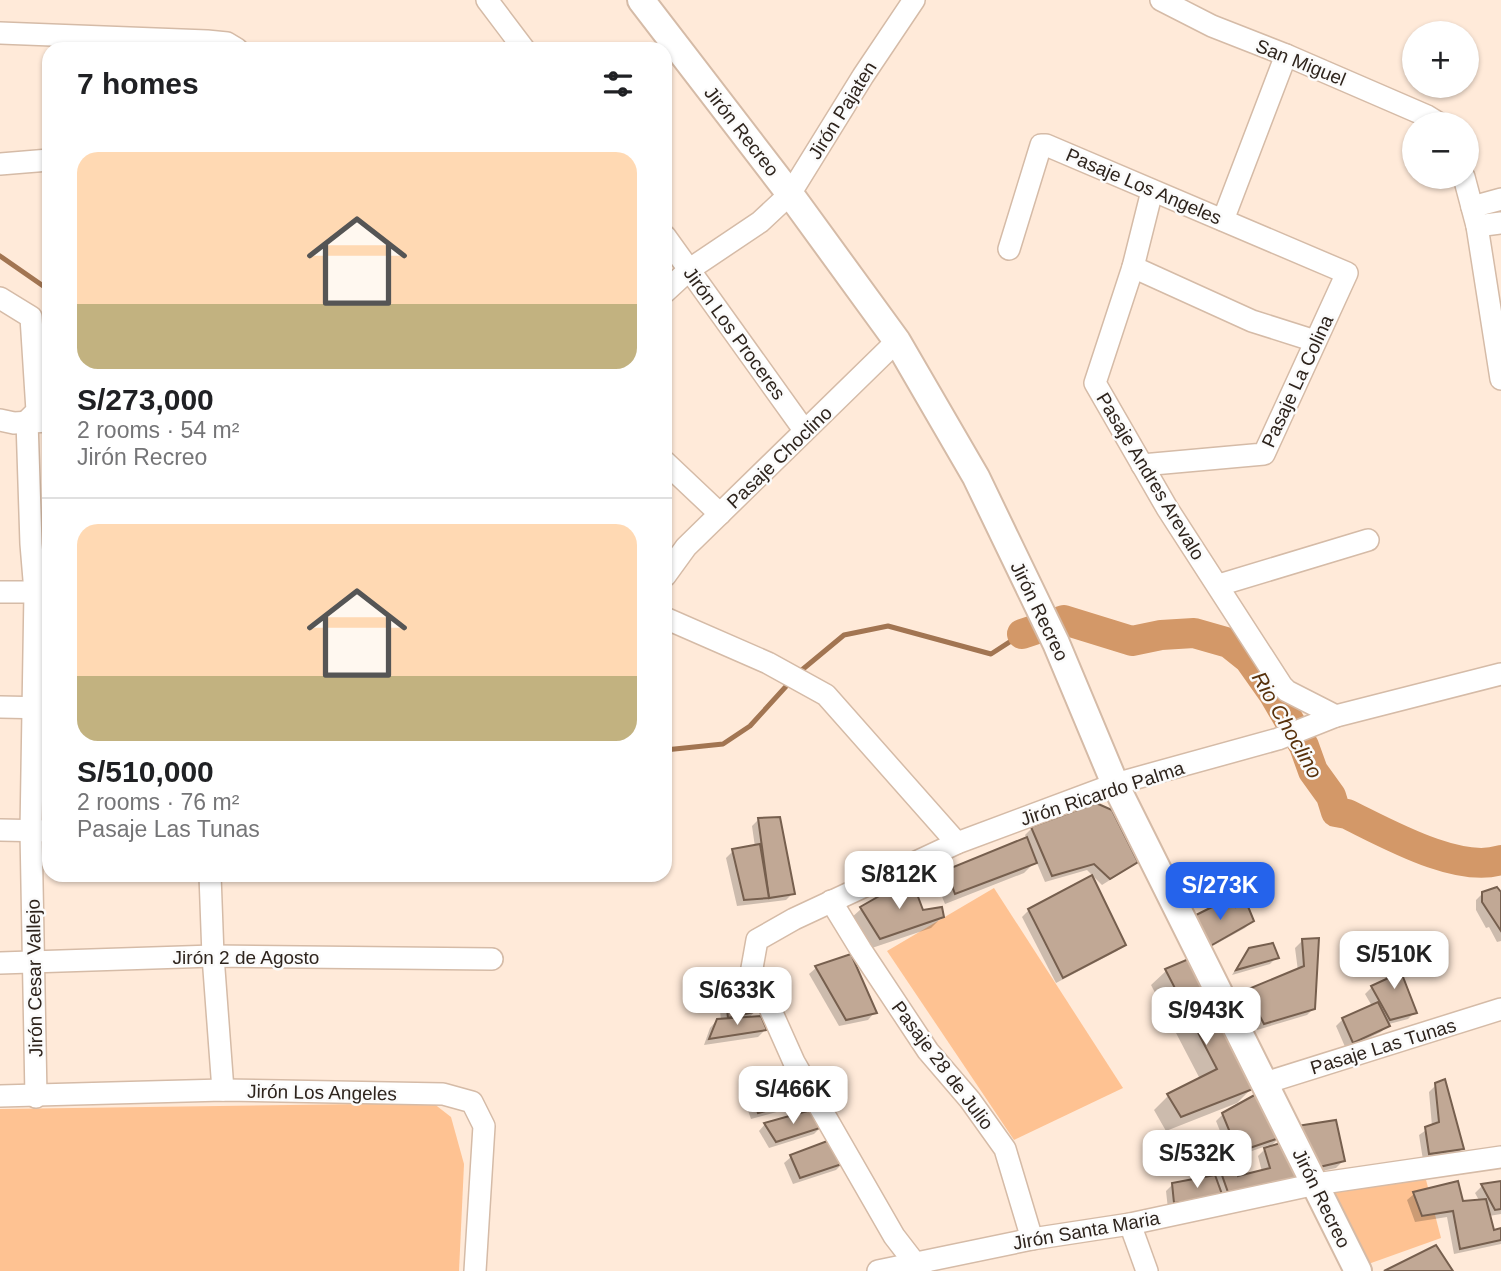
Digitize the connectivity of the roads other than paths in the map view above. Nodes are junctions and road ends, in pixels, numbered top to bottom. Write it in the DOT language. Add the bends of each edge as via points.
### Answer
graph roads {
  1 [pos="487,0"];
  2 [pos="641,0"];
  3 [pos="914,0"];
  4 [pos="1161,0"];
  5 [pos="1191,7"];
  6 [pos="0,33"];
  7 [pos="183,42"];
  8 [pos="519,42"];
  9 [pos="1286,55"];
  10 [pos="1418,112"];
  11 [pos="42,161"];
  12 [pos="0,164"];
  13 [pos="1467,189"];
  14 [pos="1152,191"];
  15 [pos="790,194"];
  16 [pos="1501,199"];
  17 [pos="1474,216"];
  18 [pos="1223,220"];
  19 [pos="1501,223"];
  20 [pos="672,245"];
  21 [pos="1009,248"];
  22 [pos="1133,267"];
  23 [pos="690,269"];
  24 [pos="1347,273"];
  25 [pos="672,286"];
  26 [pos="0,298"];
  27 [pos="897,341"];
  28 [pos="1315,341"];
  29 [pos="1501,379"];
  30 [pos="0,420"];
  31 [pos="27,421"];
  32 [pos="42,421"];
  33 [pos="804,430"];
  34 [pos="1142,466"];
  35 [pos="672,468"];
  36 [pos="720,514"];
  37 [pos="1368,540"];
  38 [pos="672,566"];
  39 [pos="1219,585"];
  40 [pos="0,592"];
  41 [pos="36,593"];
  42 [pos="672,621"];
  43 [pos="1501,674"];
  44 [pos="0,707"];
  45 [pos="42,708"];
  46 [pos="1336,716"];
  47 [pos="1115,784"];
  48 [pos="0,830"];
  49 [pos="40,831"];
  50 [pos="957,843"];
  51 [pos="210,882"];
  52 [pos="831,901"];
  53 [pos="213,956"];
  54 [pos="492,959"];
  55 [pos="34,962"];
  56 [pos="0,963"];
  57 [pos="1501,1009"];
  58 [pos="1265,1083"];
  59 [pos="223,1090"];
  60 [pos="0,1096"];
  61 [pos="36,1097"];
  62 [pos="1501,1157"];
  63 [pos="1316,1184"];
  64 [pos="1130,1224"];
  65 [pos="1031,1239"];
  66 [pos="918,1266"];
  67 [pos="475,1271"];
  68 [pos="878,1271"];
  69 [pos="1147,1271"];
  70 [pos="1358,1271"];
  1 -- 8 [label="street"];
  2 -- 15 [label="main road, Jirón Recreo"];
  3 -- 15 [label="street, Jirón Pajaten"];
  4 -- 5 [label="street, San Miguel"];
  5 -- 9 [label="street, San Miguel" via="1212,26"];
  6 -- 7 [label="street"];
  9 -- 10 [label="street, San Miguel"];
  9 -- 18 [label="street"];
  11 -- 12 [label="street"];
  13 -- 17 [label="street"];
  14 -- 18 [label="street, Pasaje Los Angeles"];
  14 -- 21 [label="street, Pasaje Los Angeles" via="1041,145"];
  14 -- 22 [label="street, Pasaje Andres Arevalo"];
  15 -- 23 [label="street, Jirón Pajaten" via="760,222"];
  15 -- 27 [label="main road, Jirón Recreo"];
  16 -- 17 [label="street"];
  17 -- 19 [label="street"];
  17 -- 29 [label="street"];
  18 -- 24 [label="street, Pasaje Los Angeles"];
  20 -- 23 [label="street, Jirón Los Proceres"];
  22 -- 28 [label="street" via="1252,321"];
  22 -- 34 [label="street, Pasaje Andres Arevalo" via="1095,383"];
  23 -- 25 [label="street, Jirón Pajaten"];
  23 -- 33 [label="street, Jirón Los Proceres"];
  24 -- 28 [label="street, Pasaje La Colina"];
  26 -- 31 [label="street, Jirón Cesar Vallejo" via="31,317 37,411"];
  27 -- 33 [label="street, Pasaje Choclino"];
  27 -- 47 [label="main road, Jirón Recreo" via="976,477 1056,643"];
  28 -- 34 [label="street, Pasaje La Colina" via="1264,454"];
  30 -- 31 [label="street"];
  31 -- 32 [label="street"];
  31 -- 41 [label="street, Jirón Cesar Vallejo"];
  33 -- 36 [label="street, Pasaje Choclino"];
  34 -- 39 [label="street, Pasaje Andres Arevalo"];
  35 -- 36 [label="street"];
  36 -- 38 [label="street, Pasaje Choclino"];
  37 -- 39 [label="street"];
  39 -- 46 [label="street, Pasaje Andres Arevalo" via="1284,688"];
  40 -- 41 [label="street"];
  41 -- 45 [label="street, Jirón Cesar Vallejo"];
  42 -- 50 [label="street" via="768,663 826,695"];
  43 -- 46 [label="street, Jirón Ricardo Palma"];
  44 -- 45 [label="street"];
  45 -- 49 [label="street, Jirón Cesar Vallejo"];
  46 -- 47 [label="street, Jirón Ricardo Palma" via="1278,739"];
  47 -- 50 [label="street, Jirón Ricardo Palma"];
  47 -- 58 [label="main road, Jirón Recreo"];
  48 -- 49 [label="street"];
  49 -- 55 [label="street, Jirón Cesar Vallejo"];
  50 -- 52 [label="street, Jirón Ricardo Palma"];
  51 -- 53 [label="street"];
  52 -- 65 [label="street, Pasaje 28 de Julio" via="928,1051 1005,1149"];
  52 -- 66 [label="street, Jirón Ricardo Palma" via="757,940 752,968 792,1056 894,1236"];
  53 -- 54 [label="street, Jirón 2 de Agosto"];
  53 -- 55 [label="street, Jirón 2 de Agosto"];
  53 -- 59 [label="street"];
  55 -- 56 [label="street, Jirón 2 de Agosto"];
  55 -- 61 [label="street, Jirón Cesar Vallejo"];
  57 -- 58 [label="street, Pasaje Las Tunas"];
  58 -- 63 [label="main road, Jirón Recreo"];
  59 -- 61 [label="street, Jirón Los Angeles"];
  59 -- 67 [label="street, Jirón Los Angeles" via="443,1094 472,1102 484,1126"];
  60 -- 61 [label="street, Jirón Los Angeles"];
  62 -- 63 [label="street, Jirón Santa Maria"];
  63 -- 64 [label="street, Jirón Santa Maria"];
  63 -- 70 [label="main road, Jirón Recreo"];
  64 -- 65 [label="street, Jirón Santa Maria"];
  64 -- 69 [label="street"];
  65 -- 66 [label="street, Jirón Santa Maria"];
  66 -- 68 [label="street, Jirón Santa Maria"];
}
